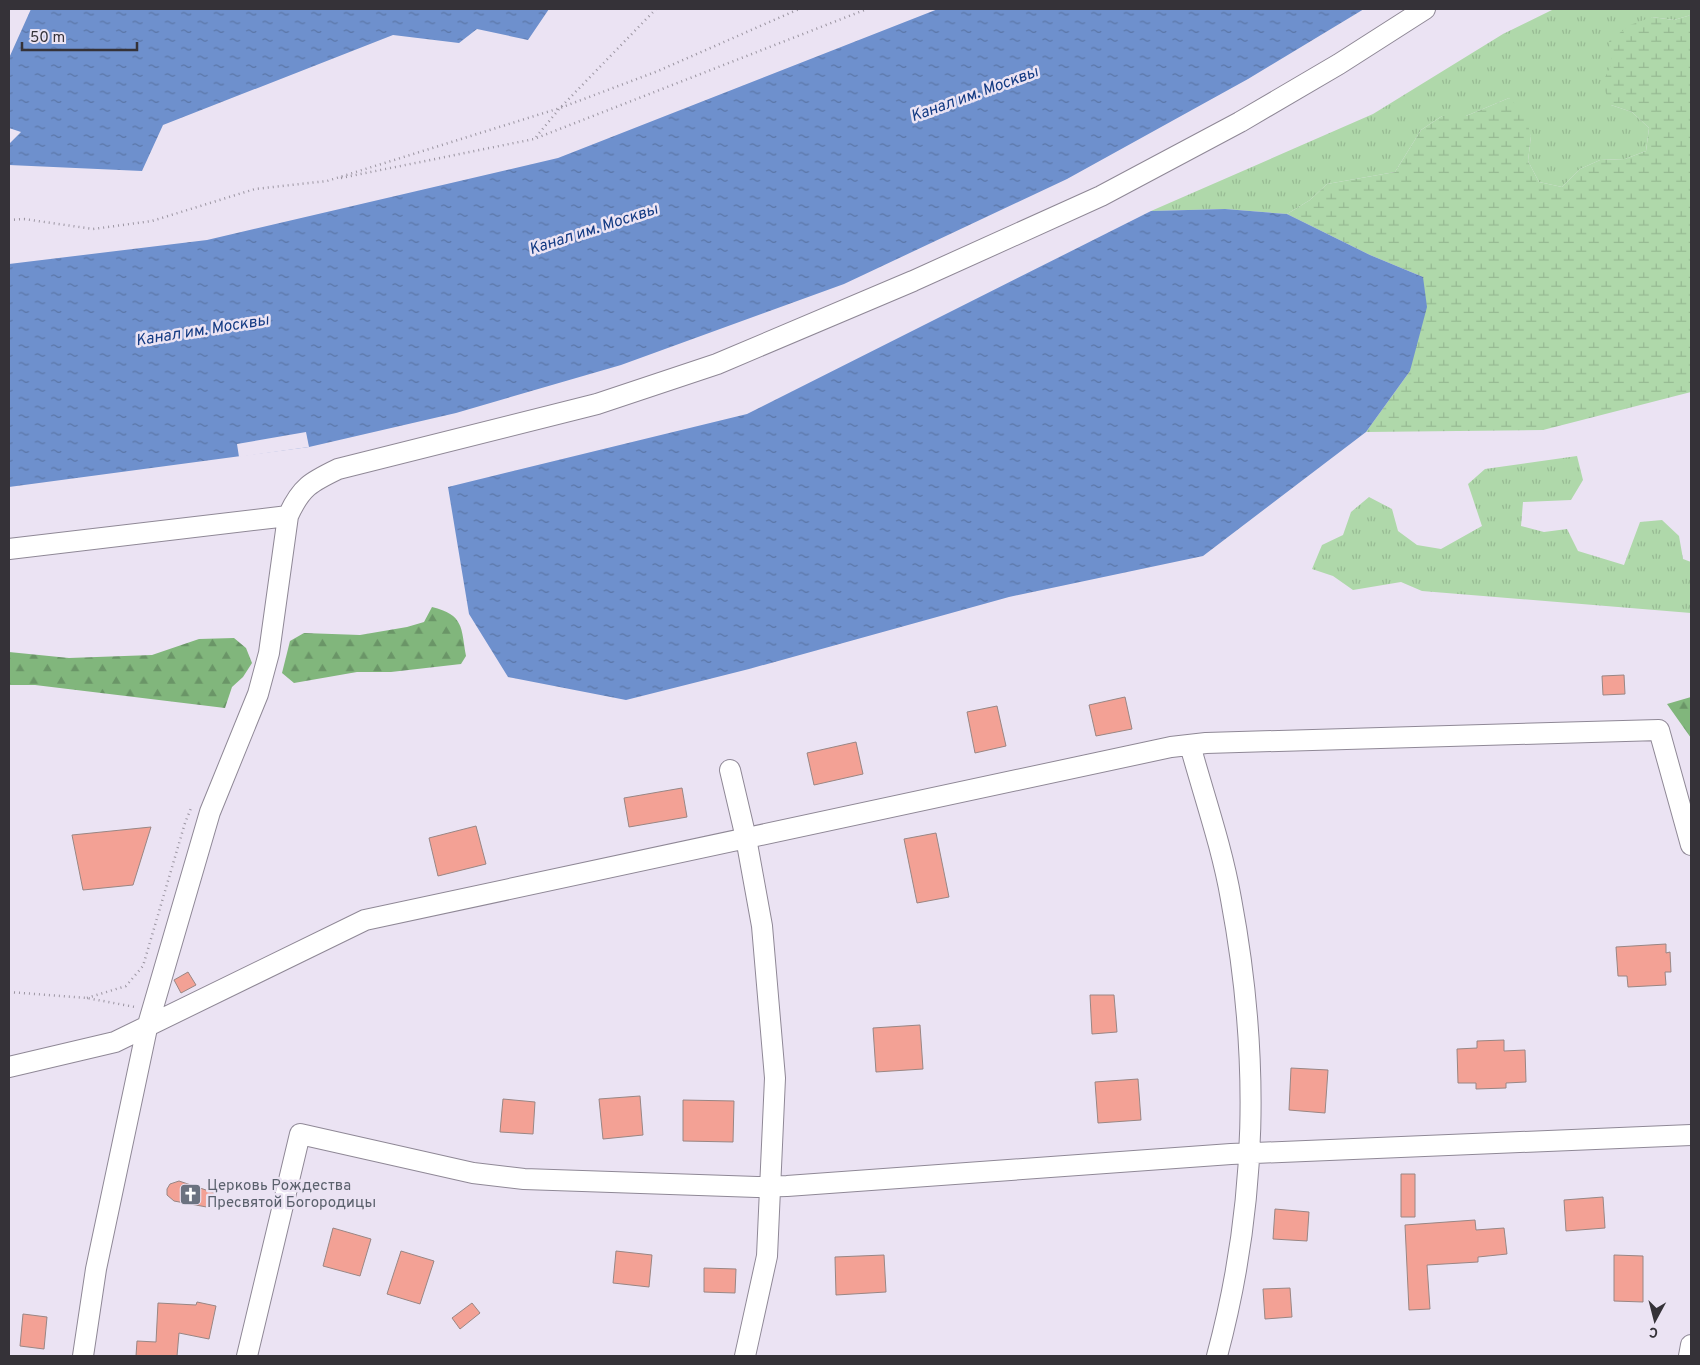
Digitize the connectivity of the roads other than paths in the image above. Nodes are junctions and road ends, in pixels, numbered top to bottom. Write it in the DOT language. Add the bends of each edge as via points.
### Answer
graph roads {
  1 [pos="1425,9"];
  2 [pos="288,516"];
  3 [pos="9,549"];
  4 [pos="1190,745"];
  5 [pos="730,770"];
  6 [pos="746,838"];
  7 [pos="1691,845"];
  8 [pos="149,1019"];
  9 [pos="9,1068"];
  10 [pos="1691,1135"];
  11 [pos="1250,1153"];
  12 [pos="771,1186"];
  13 [pos="1691,1346"];
  14 [pos="83,1356"];
  15 [pos="247,1356"];
  16 [pos="745,1356"];
  17 [pos="1217,1356"];
  18 [pos="1689,1356"];
  1 -- 2 [label="street" via="1340,64 1110,192 913,282 717,364 597,404 338,469 312,481 297,495"];
  2 -- 3 [label="street"];
  2 -- 8 [label="street" via="269,653 210,812"];
  4 -- 6 [label="street"];
  4 -- 7 [label="street" via="1659,730"];
  4 -- 11 [label="street" via="1231,896 1241,959 1251,1053"];
  5 -- 6 [label="street"];
  6 -- 8 [label="street" via="365,920"];
  6 -- 12 [label="street" via="762,926 776,1078"];
  8 -- 9 [label="street" via="115,1042"];
  8 -- 14 [label="street" via="96,1269"];
  10 -- 11 [label="street"];
  11 -- 12 [label="street"];
  11 -- 17 [label="street" via="1240,1255"];
  12 -- 15 [label="street" via="524,1179 473,1173 300,1134"];
  12 -- 16 [label="street" via="767,1256"];
  13 -- 18 [label="street"];
}
